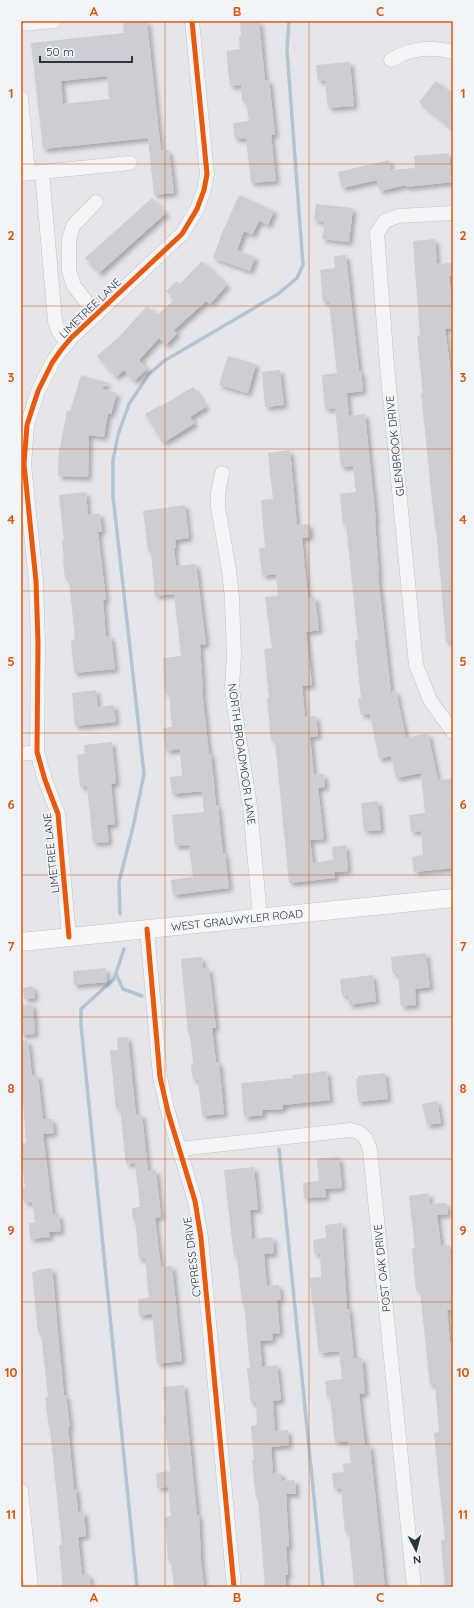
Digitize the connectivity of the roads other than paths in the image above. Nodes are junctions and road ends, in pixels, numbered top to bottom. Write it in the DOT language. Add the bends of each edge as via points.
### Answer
graph roads {
  1 [pos="54,21"];
  2 [pos="192,21"];
  3 [pos="21,24"];
  4 [pos="453,52"];
  5 [pos="391,60"];
  6 [pos="21,98"];
  7 [pos="130,163"];
  8 [pos="30,173"];
  9 [pos="96,202"];
  10 [pos="453,213"];
  11 [pos="96,314"];
  12 [pos="67,343"];
  13 [pos="222,473"];
  14 [pos="453,732"];
  15 [pos="37,752"];
  16 [pos="21,754"];
  17 [pos="453,898"];
  18 [pos="260,917"];
  19 [pos="147,929"];
  20 [pos="69,937"];
  21 [pos="21,942"];
  22 [pos="180,1149"];
  23 [pos="21,1491"];
  24 [pos="31,1587"];
  25 [pos="234,1587"];
  26 [pos="414,1587"];
  1 -- 3 [label="street"];
  2 -- 11 [label="street, LIMETREE LANE" via="207,174 204,190 197,209 182,234"];
  4 -- 5 [label="street" via="442,48 418,49"];
  6 -- 8 [label="street"];
  7 -- 8 [label="street"];
  8 -- 12 [label="street" via="55,321"];
  9 -- 11 [label="street" via="73,226 69,239 69,271 74,286"];
  10 -- 14 [label="street, GLENBROOK DRIVE" via="398,216 385,221 377,233 416,665 430,700"];
  11 -- 12 [label="street, LIMETREE LANE"];
  12 -- 15 [label="street, LIMETREE LANE" via="52,363 38,391 25,443 24,464 36,581"];
  13 -- 18 [label="street, NORTH BROADMOOR LANE" via="218,507 232,598 232,686 250,806"];
  15 -- 16 [label="street"];
  15 -- 20 [label="street, LIMETREE LANE" via="58,814"];
  17 -- 18 [label="main road, WEST GRAUWYLER ROAD"];
  18 -- 19 [label="main road, WEST GRAUWYLER ROAD"];
  19 -- 20 [label="main road, WEST GRAUWYLER ROAD"];
  19 -- 22 [label="street, CYPRESS DRIVE" via="160,1076"];
  20 -- 21 [label="main road, WEST GRAUWYLER ROAD"];
  22 -- 25 [label="street, CYPRESS DRIVE" via="195,1201 201,1238"];
  22 -- 26 [label="street, POST OAK DRIVE" via="350,1130 365,1136 370,1150"];
  23 -- 24 [label="street"];
}
